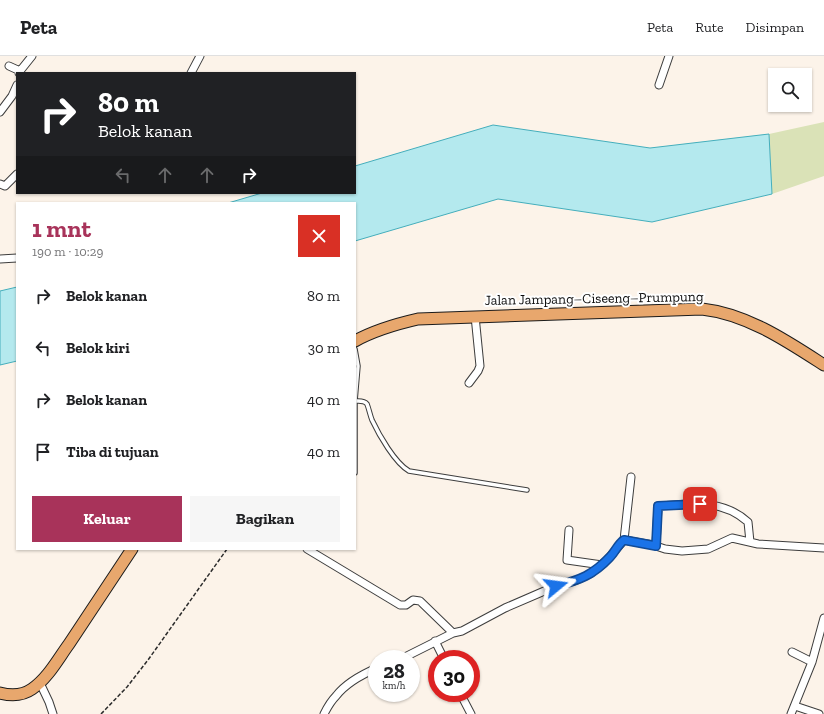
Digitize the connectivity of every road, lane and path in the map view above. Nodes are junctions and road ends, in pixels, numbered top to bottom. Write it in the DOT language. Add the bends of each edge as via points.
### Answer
graph roads {
  1 [pos="32,56"];
  2 [pos="200,56"];
  3 [pos="669,56"];
  4 [pos="8,66"];
  5 [pos="19,72"];
  6 [pos="192,72"];
  7 [pos="659,85"];
  8 [pos="16,87"];
  9 [pos="0,112"];
  10 [pos="16,175"];
  11 [pos="0,184"];
  12 [pos="16,258"];
  13 [pos="0,259"];
  14 [pos="475,316"];
  15 [pos="356,340"];
  16 [pos="356,353"];
  17 [pos="823,361"];
  18 [pos="469,383"];
  19 [pos="356,387"];
  20 [pos="356,401"];
  21 [pos="631,477"];
  22 [pos="527,490"];
  23 [pos="569,530"];
  24 [pos="624,540"];
  25 [pos="750,542"];
  26 [pos="656,546"];
  27 [pos="824,548"];
  28 [pos="131,550"];
  29 [pos="226,550"];
  30 [pos="309,550"];
  31 [pos="602,565"];
  32 [pos="824,618"];
  33 [pos="453,633"];
  34 [pos="435,641"];
  35 [pos="418,650"];
  36 [pos="440,650"];
  37 [pos="792,652"];
  38 [pos="812,662"];
  39 [pos="368,673"];
  40 [pos="40,683"];
  41 [pos="0,693"];
  42 [pos="465,702"];
  43 [pos="795,706"];
  44 [pos="53,714"];
  45 [pos="101,714"];
  46 [pos="324,714"];
  47 [pos="471,714"];
  48 [pos="791,714"];
  49 [pos="819,714"];
  1 -- 5 [label="street"];
  2 -- 6 [label="street"];
  3 -- 7 [label="street"];
  4 -- 5 [label="street"];
  8 -- 9 [label="street"];
  10 -- 11 [label="street" via="5,186"];
  12 -- 13 [label="street"];
  14 -- 15 [label="main road, Jalan Jampang–Ciseeng–Prumpung" via="406,321"];
  14 -- 17 [label="main road, Jalan Jampang–Ciseeng–Prumpung" via="712,310 739,317"];
  14 -- 18 [label="street" via="480,366"];
  16 -- 19 [label="lane"];
  20 -- 22 [label="lane" via="366,404 372,420 392,453 402,466 409,470"];
  21 -- 24 [label="street"];
  23 -- 31 [label="street" via="568,560"];
  24 -- 26 [label="street"];
  24 -- 31 [label="street"];
  25 -- 26 [label="street" via="732,538 712,548 699,550 673,550"];
  25 -- 26 [label="street" via="748,522 742,516 710,504 689,504 658,506"];
  25 -- 27 [label="street"];
  28 -- 40 [label="main road"];
  29 -- 45 [label="path" via="148,660"];
  30 -- 33 [label="street" via="400,605 406,605 414,600 420,601"];
  31 -- 33 [label="street" via="590,574 548,589"];
  32 -- 38 [label="street"];
  33 -- 34 [label="street"];
  34 -- 35 [label="street"];
  34 -- 36 [label="street"];
  37 -- 38 [label="street"];
  38 -- 43 [label="street"];
  39 -- 46 [label="street" via="341,690"];
  40 -- 41 [label="main road" via="32,690 17,696"];
  40 -- 44 [label="street"];
  42 -- 47 [label="street"];
  43 -- 48 [label="street"];
  43 -- 49 [label="street"];
}
